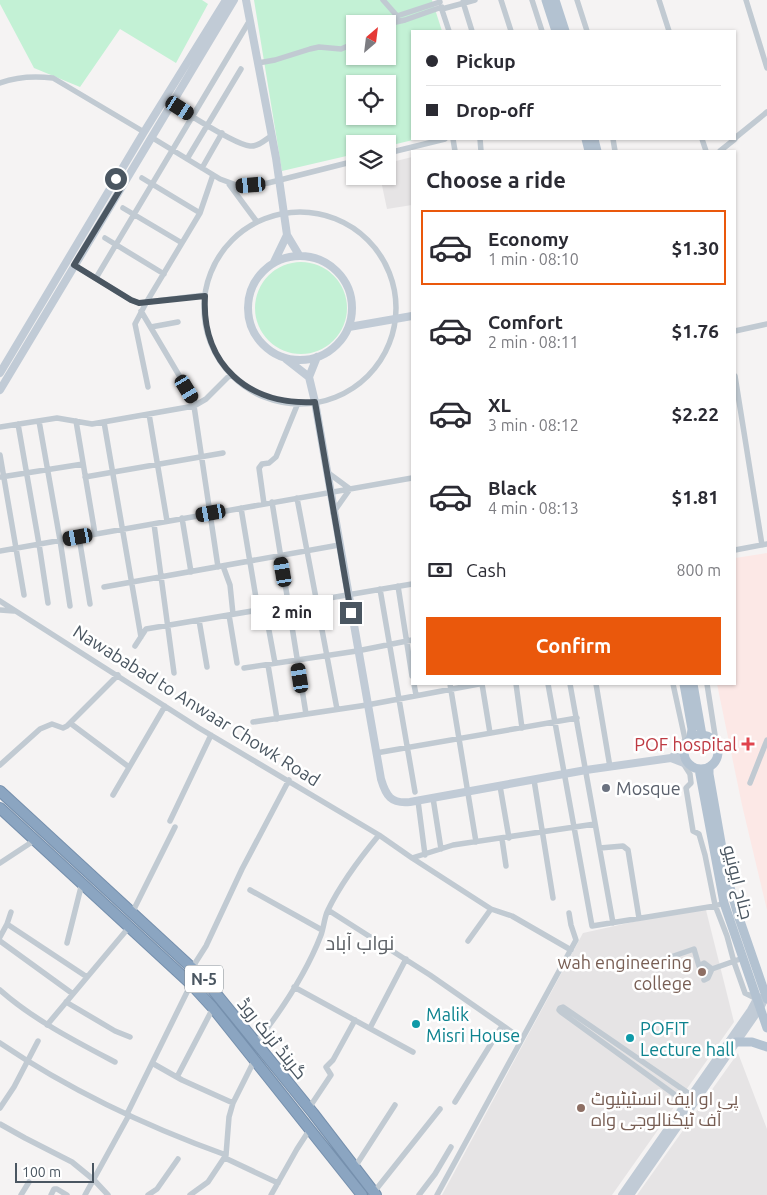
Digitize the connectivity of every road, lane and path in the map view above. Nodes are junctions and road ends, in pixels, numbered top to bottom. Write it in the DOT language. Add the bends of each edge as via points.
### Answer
graph roads {
  1 [pos="226,0"];
  2 [pos="234,0"];
  3 [pos="246,0"];
  4 [pos="383,0"];
  5 [pos="475,0"];
  6 [pos="501,0"];
  7 [pos="532,0"];
  8 [pos="546,0"];
  9 [pos="555,0"];
  10 [pos="577,0"];
  11 [pos="659,0"];
  12 [pos="746,0"];
  13 [pos="463,2"];
  14 [pos="441,5"];
  15 [pos="398,18"];
  16 [pos="250,20"];
  17 [pos="449,30"];
  18 [pos="472,30"];
  19 [pos="511,30"];
  20 [pos="542,30"];
  21 [pos="556,30"];
  22 [pos="565,30"];
  23 [pos="587,30"];
  24 [pos="669,30"];
  25 [pos="346,47"];
  26 [pos="258,63"];
  27 [pos="767,68"];
  28 [pos="241,69"];
  29 [pos="0,83"];
  30 [pos="180,108"];
  31 [pos="767,112"];
  32 [pos="193,117"];
  33 [pos="206,125"];
  34 [pos="222,134"];
  35 [pos="147,135"];
  36 [pos="271,136"];
  37 [pos="736,138"];
  38 [pos="441,140"];
  39 [pos="734,140"];
  40 [pos="172,150"];
  41 [pos="721,150"];
  42 [pos="396,151"];
  43 [pos="187,159"];
  44 [pos="346,163"];
  45 [pos="202,168"];
  46 [pos="214,175"];
  47 [pos="142,178"];
  48 [pos="279,180"];
  49 [pos="120,181"];
  50 [pos="152,184"];
  51 [pos="229,184"];
  52 [pos="123,208"];
  53 [pos="200,213"];
  54 [pos="284,213"];
  55 [pos="134,215"];
  56 [pos="257,222"];
  57 [pos="287,235"];
  58 [pos="105,238"];
  59 [pos="182,243"];
  60 [pos="116,245"];
  61 [pos="299,256"];
  62 [pos="274,262"];
  63 [pos="74,265"];
  64 [pos="164,274"];
  65 [pos="96,278"];
  66 [pos="205,296"];
  67 [pos="146,303"];
  68 [pos="141,311"];
  69 [pos="411,316"];
  70 [pos="395,320"];
  71 [pos="178,322"];
  72 [pos="767,324"];
  73 [pos="151,327"];
  74 [pos="349,327"];
  75 [pos="736,331"];
  76 [pos="22,336"];
  77 [pos="30,340"];
  78 [pos="285,358"];
  79 [pos="317,358"];
  80 [pos="0,374"];
  81 [pos="231,374"];
  82 [pos="309,377"];
  83 [pos="736,382"];
  84 [pos="0,388"];
  85 [pos="148,388"];
  86 [pos="315,402"];
  87 [pos="298,403"];
  88 [pos="195,405"];
  89 [pos="149,414"];
  90 [pos="39,421"];
  91 [pos="76,421"];
  92 [pos="104,422"];
  93 [pos="18,424"];
  94 [pos="0,428"];
  95 [pos="224,453"];
  96 [pos="0,455"];
  97 [pos="201,457"];
  98 [pos="83,464"];
  99 [pos="157,464"];
  100 [pos="47,469"];
  101 [pos="327,472"];
  102 [pos="112,473"];
  103 [pos="26,474"];
  104 [pos="2,477"];
  105 [pos="85,477"];
  106 [pos="411,478"];
  107 [pos="350,489"];
  108 [pos="330,492"];
  109 [pos="297,498"];
  110 [pos="272,502"];
  111 [pos="264,504"];
  112 [pos="242,508"];
  113 [pos="334,512"];
  114 [pos="211,513"];
  115 [pos="182,518"];
  116 [pos="167,521"];
  117 [pos="154,524"];
  118 [pos="122,529"];
  119 [pos="95,534"];
  120 [pos="78,537"];
  121 [pos="60,540"];
  122 [pos="39,544"];
  123 [pos="339,545"];
  124 [pos="765,545"];
  125 [pos="16,548"];
  126 [pos="736,550"];
  127 [pos="0,551"];
  128 [pos="307,551"];
  129 [pos="280,556"];
  130 [pos="250,561"];
  131 [pos="221,567"];
  132 [pos="191,572"];
  133 [pos="161,576"];
  134 [pos="131,582"];
  135 [pos="411,584"];
  136 [pos="398,586"];
  137 [pos="104,587"];
  138 [pos="380,589"];
  139 [pos="348,594"];
  140 [pos="24,595"];
  141 [pos="317,600"];
  142 [pos="0,601"];
  143 [pos="48,603"];
  144 [pos="90,604"];
  145 [pos="288,605"];
  146 [pos="70,606"];
  147 [pos="261,609"];
  148 [pos="0,610"];
  149 [pos="16,611"];
  150 [pos="231,614"];
  151 [pos="199,620"];
  152 [pos="168,625"];
  153 [pos="141,637"];
  154 [pos="409,641"];
  155 [pos="388,645"];
  156 [pos="135,646"];
  157 [pos="357,651"];
  158 [pos="327,656"];
  159 [pos="297,660"];
  160 [pos="237,662"];
  161 [pos="276,664"];
  162 [pos="411,664"];
  163 [pos="268,665"];
  164 [pos="207,667"];
  165 [pos="244,668"];
  166 [pos="174,673"];
  167 [pos="118,675"];
  168 [pos="414,685"];
  169 [pos="465,685"];
  170 [pos="480,685"];
  171 [pos="516,685"];
  172 [pos="548,685"];
  173 [pos="570,685"];
  174 [pos="596,685"];
  175 [pos="674,685"];
  176 [pos="684,685"];
  177 [pos="693,685"];
  178 [pos="707,685"];
  179 [pos="450,686"];
  180 [pos="416,695"];
  181 [pos="398,699"];
  182 [pos="367,705"];
  183 [pos="165,706"];
  184 [pos="337,710"];
  185 [pos="306,714"];
  186 [pos="577,718"];
  187 [pos="277,719"];
  188 [pos="253,722"];
  189 [pos="555,722"];
  190 [pos="70,723"];
  191 [pos="522,728"];
  192 [pos="490,734"];
  193 [pos="702,734"];
  194 [pos="210,735"];
  195 [pos="691,737"];
  196 [pos="458,739"];
  197 [pos="767,740"];
  198 [pos="408,748"];
  199 [pos="718,748"];
  200 [pos="376,753"];
  201 [pos="681,753"];
  202 [pos="0,765"];
  203 [pos="690,765"];
  204 [pos="129,767"];
  205 [pos="610,767"];
  206 [pos="709,767"];
  207 [pos="699,769"];
  208 [pos="586,770"];
  209 [pos="564,774"];
  210 [pos="289,780"];
  211 [pos="534,780"];
  212 [pos="750,783"];
  213 [pos="500,786"];
  214 [pos="0,791"];
  215 [pos="415,792"];
  216 [pos="467,792"];
  217 [pos="113,795"];
  218 [pos="433,798"];
  219 [pos="418,801"];
  220 [pos="0,808"];
  221 [pos="170,821"];
  222 [pos="595,824"];
  223 [pos="175,827"];
  224 [pos="575,827"];
  225 [pos="43,832"];
  226 [pos="542,833"];
  227 [pos="380,834"];
  228 [pos="502,838"];
  229 [pos="510,838"];
  230 [pos="35,840"];
  231 [pos="476,842"];
  232 [pos="600,848"];
  233 [pos="441,849"];
  234 [pos="425,855"];
  235 [pos="412,858"];
  236 [pos="0,863"];
  237 [pos="506,866"];
  238 [pos="82,883"];
  239 [pos="250,890"];
  240 [pos="553,898"];
  241 [pos="720,904"];
  242 [pos="491,909"];
  243 [pos="328,910"];
  244 [pos="11,912"];
  245 [pos="132,913"];
  246 [pos="569,913"];
  247 [pos="639,918"];
  248 [pos="613,922"];
  249 [pos="8,924"];
  250 [pos="130,926"];
  251 [pos="2,929"];
  252 [pos="322,930"];
  253 [pos="0,936"];
  254 [pos="0,941"];
  255 [pos="468,941"];
  256 [pos="67,942"];
  257 [pos="571,950"];
  258 [pos="743,958"];
  259 [pos="406,959"];
  260 [pos="662,960"];
  261 [pos="734,962"];
  262 [pos="192,968"];
  263 [pos="712,969"];
  264 [pos="87,977"];
  265 [pos="704,980"];
  266 [pos="191,984"];
  267 [pos="294,986"];
  268 [pos="0,990"];
  269 [pos="73,994"];
  270 [pos="763,998"];
  271 [pos="66,1002"];
  272 [pos="213,1008"];
  273 [pos="760,1008"];
  274 [pos="355,1020"];
  275 [pos="47,1025"];
  276 [pos="502,1026"];
  277 [pos="370,1028"];
  278 [pos="767,1028"];
  279 [pos="130,1037"];
  280 [pos="522,1039"];
  281 [pos="38,1041"];
  282 [pos="733,1041"];
  283 [pos="256,1042"];
  284 [pos="0,1043"];
  285 [pos="767,1047"];
  286 [pos="413,1052"];
  287 [pos="27,1061"];
  288 [pos="115,1062"];
  289 [pos="254,1062"];
  290 [pos="152,1063"];
  291 [pos="177,1077"];
  292 [pos="694,1097"];
  293 [pos="455,1102"];
  294 [pos="232,1103"];
  295 [pos="395,1105"];
  296 [pos="689,1105"];
  297 [pos="0,1108"];
  298 [pos="309,1108"];
  299 [pos="440,1109"];
  300 [pos="128,1115"];
  301 [pos="0,1124"];
  302 [pos="310,1130"];
  303 [pos="451,1147"];
  304 [pos="225,1157"];
  305 [pos="178,1159"];
  306 [pos="355,1168"];
  307 [pos="94,1180"];
  308 [pos="29,1182"];
  309 [pos="278,1183"];
  310 [pos="192,1193"];
  311 [pos="375,1194"];
  312 [pos="21,1195"];
  313 [pos="51,1195"];
  314 [pos="67,1195"];
  315 [pos="85,1195"];
  316 [pos="108,1195"];
  317 [pos="148,1195"];
  318 [pos="202,1195"];
  319 [pos="271,1195"];
  320 [pos="362,1195"];
  321 [pos="419,1195"];
  322 [pos="436,1195"];
  323 [pos="622,1195"];
  324 [pos="630,1195"];
  1 -- 35 [label="street"];
  2 -- 35 [label="street"];
  3 -- 16 [label="street"];
  4 -- 15 [label="street"];
  5 -- 13 [label="street"];
  6 -- 19 [label="street"];
  7 -- 20 [label="street"];
  8 -- 21 [label="main road"];
  9 -- 22 [label="main road"];
  10 -- 23 [label="street"];
  11 -- 24 [label="street"];
  12 -- 27 [label="street"];
  13 -- 14 [label="street"];
  13 -- 18 [label="street"];
  14 -- 15 [label="street"];
  14 -- 17 [label="street"];
  16 -- 26 [label="street"];
  16 -- 32 [label="street"];
  25 -- 26 [label="street" via="319,47"];
  26 -- 36 [label="street"];
  28 -- 33 [label="street"];
  29 -- 35 [label="street" via="52,78"];
  30 -- 32 [label="street"];
  31 -- 37 [label="street"];
  32 -- 33 [label="street"];
  32 -- 40 [label="street"];
  33 -- 34 [label="street"];
  33 -- 43 [label="street"];
  34 -- 36 [label="street" via="251,146"];
  34 -- 45 [label="street"];
  35 -- 40 [label="street"];
  35 -- 49 [label="street"];
  36 -- 48 [label="street"];
  38 -- 42 [label="street"];
  39 -- 41 [label="street"];
  40 -- 43 [label="street"];
  40 -- 50 [label="street"];
  43 -- 45 [label="street"];
  44 -- 48 [label="street"];
  45 -- 46 [label="street"];
  46 -- 51 [label="street"];
  46 -- 53 [label="street"];
  47 -- 50 [label="street"];
  48 -- 51 [label="street" via="239,186"];
  48 -- 54 [label="street"];
  49 -- 63 [label="street"];
  49 -- 76 [label="street"];
  50 -- 53 [label="street"];
  50 -- 55 [label="street"];
  51 -- 56 [label="street"];
  52 -- 55 [label="street"];
  53 -- 59 [label="street"];
  54 -- 56 [label="street"];
  54 -- 57 [label="street"];
  54 -- 70 [label="street" via="316,213 332,217 366,239 382,257 389,272 395,295"];
  55 -- 59 [label="street"];
  55 -- 60 [label="street"];
  56 -- 66 [label="street" via="222,252 211,273"];
  57 -- 61 [label="street"];
  57 -- 62 [label="street"];
  58 -- 60 [label="street"];
  59 -- 64 [label="street"];
  60 -- 64 [label="street"];
  60 -- 65 [label="street"];
  61 -- 62 [label="street"];
  61 -- 74 [label="street" via="316,258 332,266 343,278 351,294 353,310"];
  62 -- 78 [label="street" via="253,287 248,313 254,333 267,348"];
  63 -- 65 [label="street"];
  63 -- 77 [label="street"];
  64 -- 67 [label="street"];
  65 -- 67 [label="street" via="131,300"];
  66 -- 67 [label="street"];
  66 -- 81 [label="street" via="209,337"];
  67 -- 68 [label="street"];
  68 -- 73 [label="street"];
  68 -- 85 [label="street" via="135,324"];
  69 -- 70 [label="street"];
  70 -- 74 [label="street"];
  70 -- 86 [label="street" via="387,349 369,374 344,393"];
  71 -- 73 [label="street"];
  72 -- 75 [label="street"];
  73 -- 88 [label="street"];
  74 -- 79 [label="street" via="336,346"];
  76 -- 77 [label="street"];
  76 -- 80 [label="street"];
  77 -- 84 [label="street"];
  78 -- 79 [label="street"];
  78 -- 82 [label="street"];
  79 -- 82 [label="street"];
  81 -- 87 [label="street" via="262,395"];
  81 -- 88 [label="street" via="206,399"];
  82 -- 86 [label="street"];
  83 -- 124 [label="street"];
  86 -- 87 [label="street"];
  86 -- 101 [label="street"];
  87 -- 111 [label="street" via="276,457 259,468"];
  88 -- 89 [label="street"];
  88 -- 97 [label="street"];
  89 -- 92 [label="street"];
  89 -- 99 [label="street"];
  90 -- 91 [label="street" via="57,418"];
  90 -- 93 [label="street"];
  90 -- 100 [label="street"];
  91 -- 92 [label="street"];
  91 -- 98 [label="street"];
  92 -- 102 [label="street"];
  93 -- 94 [label="street"];
  93 -- 103 [label="street"];
  95 -- 97 [label="street"];
  96 -- 104 [label="street"];
  97 -- 99 [label="street"];
  97 -- 114 [label="street"];
  98 -- 100 [label="street"];
  98 -- 105 [label="street"];
  99 -- 102 [label="street"];
  99 -- 116 [label="street"];
  100 -- 103 [label="street"];
  100 -- 121 [label="street"];
  101 -- 107 [label="street"];
  101 -- 108 [label="street"];
  102 -- 105 [label="street"];
  102 -- 118 [label="street"];
  103 -- 104 [label="street"];
  103 -- 122 [label="street"];
  104 -- 125 [label="street"];
  105 -- 119 [label="street"];
  106 -- 107 [label="street"];
  107 -- 108 [label="street"];
  107 -- 113 [label="street"];
  108 -- 109 [label="street"];
  108 -- 113 [label="street"];
  109 -- 110 [label="street"];
  109 -- 128 [label="street"];
  110 -- 111 [label="street"];
  110 -- 129 [label="street"];
  111 -- 112 [label="street"];
  112 -- 114 [label="street"];
  112 -- 130 [label="street"];
  113 -- 123 [label="street"];
  114 -- 115 [label="street"];
  114 -- 131 [label="street"];
  115 -- 116 [label="street"];
  115 -- 132 [label="street"];
  116 -- 117 [label="street"];
  117 -- 118 [label="street"];
  117 -- 133 [label="street"];
  118 -- 119 [label="street"];
  118 -- 134 [label="street"];
  119 -- 120 [label="street"];
  120 -- 121 [label="street"];
  120 -- 144 [label="street"];
  121 -- 122 [label="street"];
  121 -- 146 [label="street"];
  122 -- 125 [label="street"];
  122 -- 143 [label="street"];
  123 -- 128 [label="street"];
  123 -- 139 [label="street"];
  124 -- 126 [label="street"];
  125 -- 127 [label="street"];
  125 -- 140 [label="street"];
  128 -- 129 [label="street"];
  128 -- 141 [label="street"];
  129 -- 130 [label="street"];
  129 -- 145 [label="street"];
  130 -- 131 [label="street"];
  130 -- 147 [label="street"];
  131 -- 132 [label="street"];
  131 -- 150 [label="street" via="230,585"];
  132 -- 133 [label="street"];
  133 -- 134 [label="street"];
  133 -- 152 [label="street"];
  134 -- 137 [label="street"];
  134 -- 153 [label="street"];
  135 -- 136 [label="street"];
  136 -- 138 [label="street"];
  136 -- 154 [label="street"];
  138 -- 139 [label="street"];
  138 -- 155 [label="street"];
  139 -- 141 [label="street"];
  139 -- 157 [label="street"];
  141 -- 145 [label="street"];
  141 -- 158 [label="street"];
  142 -- 149 [label="street, Nawababad to Anwaar Chowk Road"];
  145 -- 147 [label="street"];
  145 -- 159 [label="street"];
  147 -- 150 [label="street"];
  147 -- 161 [label="street"];
  148 -- 149 [label="street"];
  149 -- 167 [label="street, Nawababad to Anwaar Chowk Road"];
  150 -- 151 [label="street"];
  150 -- 160 [label="street"];
  151 -- 152 [label="street"];
  151 -- 164 [label="street"];
  152 -- 153 [label="street" via="146,629"];
  152 -- 166 [label="street"];
  153 -- 156 [label="street"];
  154 -- 155 [label="street"];
  154 -- 162 [label="street"];
  155 -- 157 [label="street"];
  155 -- 181 [label="street"];
  157 -- 158 [label="street"];
  157 -- 182 [label="street"];
  158 -- 159 [label="street"];
  158 -- 184 [label="street"];
  159 -- 161 [label="street"];
  159 -- 185 [label="street"];
  161 -- 163 [label="street"];
  163 -- 165 [label="street"];
  163 -- 187 [label="street"];
  167 -- 183 [label="street, Nawababad to Anwaar Chowk Road"];
  167 -- 190 [label="street"];
  168 -- 180 [label="street"];
  169 -- 179 [label="street"];
  170 -- 192 [label="street"];
  171 -- 191 [label="street"];
  172 -- 189 [label="street"];
  173 -- 186 [label="street"];
  174 -- 205 [label="street"];
  175 -- 201 [label="street" via="684,739"];
  176 -- 195 [label="main road"];
  177 -- 193 [label="main road"];
  178 -- 199 [label="street"];
  179 -- 180 [label="street"];
  179 -- 196 [label="street"];
  180 -- 181 [label="street"];
  181 -- 182 [label="street"];
  181 -- 198 [label="street"];
  182 -- 184 [label="street"];
  182 -- 200 [label="street"];
  183 -- 194 [label="street, Nawababad to Anwaar Chowk Road"];
  183 -- 204 [label="street"];
  184 -- 185 [label="street"];
  185 -- 187 [label="street"];
  186 -- 189 [label="street"];
  186 -- 208 [label="street"];
  187 -- 188 [label="street"];
  189 -- 191 [label="street"];
  189 -- 209 [label="street"];
  190 -- 202 [label="street" via="64,728 52,724 40,728"];
  190 -- 204 [label="street"];
  191 -- 192 [label="street"];
  192 -- 196 [label="street"];
  193 -- 195 [label="main road"];
  193 -- 199 [label="main road" via="712,739"];
  194 -- 210 [label="street, Nawababad to Anwaar Chowk Road"];
  194 -- 221 [label="street"];
  195 -- 201 [label="main road"];
  196 -- 198 [label="street"];
  196 -- 216 [label="street"];
  197 -- 212 [label="street"];
  198 -- 200 [label="street"];
  198 -- 215 [label="street"];
  199 -- 206 [label="main road" via="716,759"];
  200 -- 219 [label="street" via="384,792 401,803"];
  201 -- 203 [label="street"];
  201 -- 203 [label="main road"];
  201 -- 205 [label="street" via="671,758"];
  201 -- 241 [label="street" via="690,774 691,783 686,788 693,831 699,834"];
  203 -- 207 [label="main road"];
  204 -- 217 [label="street"];
  205 -- 208 [label="street"];
  206 -- 207 [label="main road"];
  206 -- 270 [label="main road, جناح ایونیو" via="727,877"];
  207 -- 241 [label="main road, جناح ایونیو"];
  208 -- 209 [label="street"];
  208 -- 222 [label="street"];
  209 -- 211 [label="street"];
  209 -- 224 [label="street"];
  210 -- 227 [label="street, Nawababad to Anwaar Chowk Road"];
  210 -- 262 [label="street"];
  211 -- 213 [label="street"];
  211 -- 226 [label="street"];
  213 -- 216 [label="street"];
  213 -- 229 [label="street"];
  214 -- 225 [label="highway, گرینڈ ٹرنک روڈ / N-5"];
  216 -- 218 [label="street"];
  216 -- 231 [label="street"];
  218 -- 219 [label="street"];
  218 -- 233 [label="street"];
  219 -- 234 [label="street"];
  220 -- 230 [label="highway, گرینڈ ٹرنک روڈ / N-5"];
  222 -- 224 [label="street"];
  222 -- 232 [label="street"];
  223 -- 245 [label="street"];
  224 -- 226 [label="street"];
  224 -- 248 [label="street" via="592,926"];
  225 -- 230 [label="highway"];
  225 -- 245 [label="highway, گرینڈ ٹرنک روڈ / N-5"];
  226 -- 229 [label="street"];
  226 -- 240 [label="street"];
  227 -- 235 [label="street, Nawababad to Anwaar Chowk Road"];
  227 -- 243 [label="street" via="344,881"];
  228 -- 229 [label="street"];
  228 -- 231 [label="street"];
  228 -- 237 [label="street"];
  230 -- 236 [label="street"];
  230 -- 238 [label="highway, گرینڈ ٹرنک روڈ / N-5"];
  231 -- 233 [label="street"];
  232 -- 247 [label="street" via="623,846 628,850"];
  232 -- 248 [label="street"];
  233 -- 234 [label="street"];
  234 -- 235 [label="street"];
  235 -- 242 [label="street, Nawababad to Anwaar Chowk Road"];
  238 -- 250 [label="highway, گرینڈ ٹرنک روڈ / N-5"];
  238 -- 256 [label="street"];
  239 -- 252 [label="street"];
  241 -- 247 [label="street"];
  241 -- 258 [label="main road, جناح ایونیو"];
  241 -- 261 [label="street"];
  242 -- 255 [label="street"];
  242 -- 257 [label="street, Nawababad to Anwaar Chowk Road" via="512,916"];
  243 -- 252 [label="street"];
  243 -- 259 [label="street"];
  244 -- 249 [label="street"];
  245 -- 262 [label="highway, گرینڈ ٹرنک روڈ / N-5"];
  246 -- 257 [label="street" via="576,940"];
  247 -- 248 [label="street"];
  249 -- 251 [label="street"];
  249 -- 264 [label="street"];
  250 -- 264 [label="street"];
  250 -- 266 [label="highway, گرینڈ ٹرنک روڈ / N-5"];
  251 -- 253 [label="street"];
  252 -- 267 [label="street"];
  254 -- 269 [label="street"];
  257 -- 280 [label="street"];
  258 -- 261 [label="street"];
  258 -- 270 [label="main road, جناح ایونیو"];
  259 -- 276 [label="street"];
  259 -- 277 [label="street"];
  260 -- 263 [label="street" via="694,949 699,966 704,964"];
  261 -- 263 [label="street"];
  261 -- 270 [label="street" via="745,993"];
  262 -- 283 [label="highway, گرینڈ ٹرنک روڈ / N-5"];
  263 -- 265 [label="street"];
  264 -- 269 [label="street"];
  266 -- 272 [label="highway, گرینڈ ٹرنک روڈ / N-5"];
  266 -- 290 [label="street"];
  267 -- 274 [label="street"];
  267 -- 283 [label="street" via="284,1006"];
  268 -- 275 [label="street"];
  269 -- 271 [label="street"];
  270 -- 273 [label="main road, جناح ایونیو"];
  270 -- 282 [label="street" via="751,1010"];
  271 -- 275 [label="street"];
  271 -- 279 [label="street"];
  272 -- 289 [label="highway, گرینڈ ٹرنک روڈ / N-5"];
  272 -- 291 [label="street"];
  273 -- 278 [label="main road, جناح ایونیو"];
  273 -- 282 [label="street"];
  274 -- 277 [label="street"];
  274 -- 298 [label="street" via="326,1068 331,1074"];
  275 -- 288 [label="street"];
  276 -- 280 [label="street"];
  276 -- 293 [label="street"];
  277 -- 286 [label="street"];
  280 -- 322 [label="street"];
  281 -- 287 [label="street"];
  282 -- 285 [label="main road"];
  282 -- 292 [label="street"];
  283 -- 298 [label="highway, گرینڈ ٹرنک روڈ / N-5"];
  284 -- 287 [label="street"];
  287 -- 297 [label="street"];
  287 -- 300 [label="street" via="83,1094"];
  289 -- 294 [label="street"];
  289 -- 302 [label="highway, گرینڈ ٹرنک روڈ / N-5"];
  290 -- 291 [label="street"];
  290 -- 300 [label="street"];
  291 -- 294 [label="street"];
  292 -- 296 [label="street"];
  292 -- 296 [label="street" via="560,1008 561,1012"];
  294 -- 304 [label="street"];
  295 -- 306 [label="street"];
  296 -- 323 [label="street"];
  296 -- 324 [label="street"];
  298 -- 306 [label="highway, گرینڈ ٹرنک روڈ / N-5"];
  299 -- 311 [label="street"];
  300 -- 304 [label="street"];
  300 -- 307 [label="street"];
  301 -- 307 [label="street" via="72,1162"];
  302 -- 309 [label="street"];
  302 -- 320 [label="highway, گرینڈ ٹرنک روڈ / N-5"];
  303 -- 321 [label="street"];
  304 -- 309 [label="street"];
  304 -- 310 [label="street" via="208,1182"];
  305 -- 317 [label="street" via="157,1189"];
  306 -- 311 [label="highway, گرینڈ ٹرنک روڈ / N-5"];
  307 -- 315 [label="street"];
  307 -- 316 [label="street"];
  308 -- 312 [label="street"];
  309 -- 319 [label="street"];
  310 -- 318 [label="street"];
  313 -- 314 [label="street" via="57,1189"];
}
